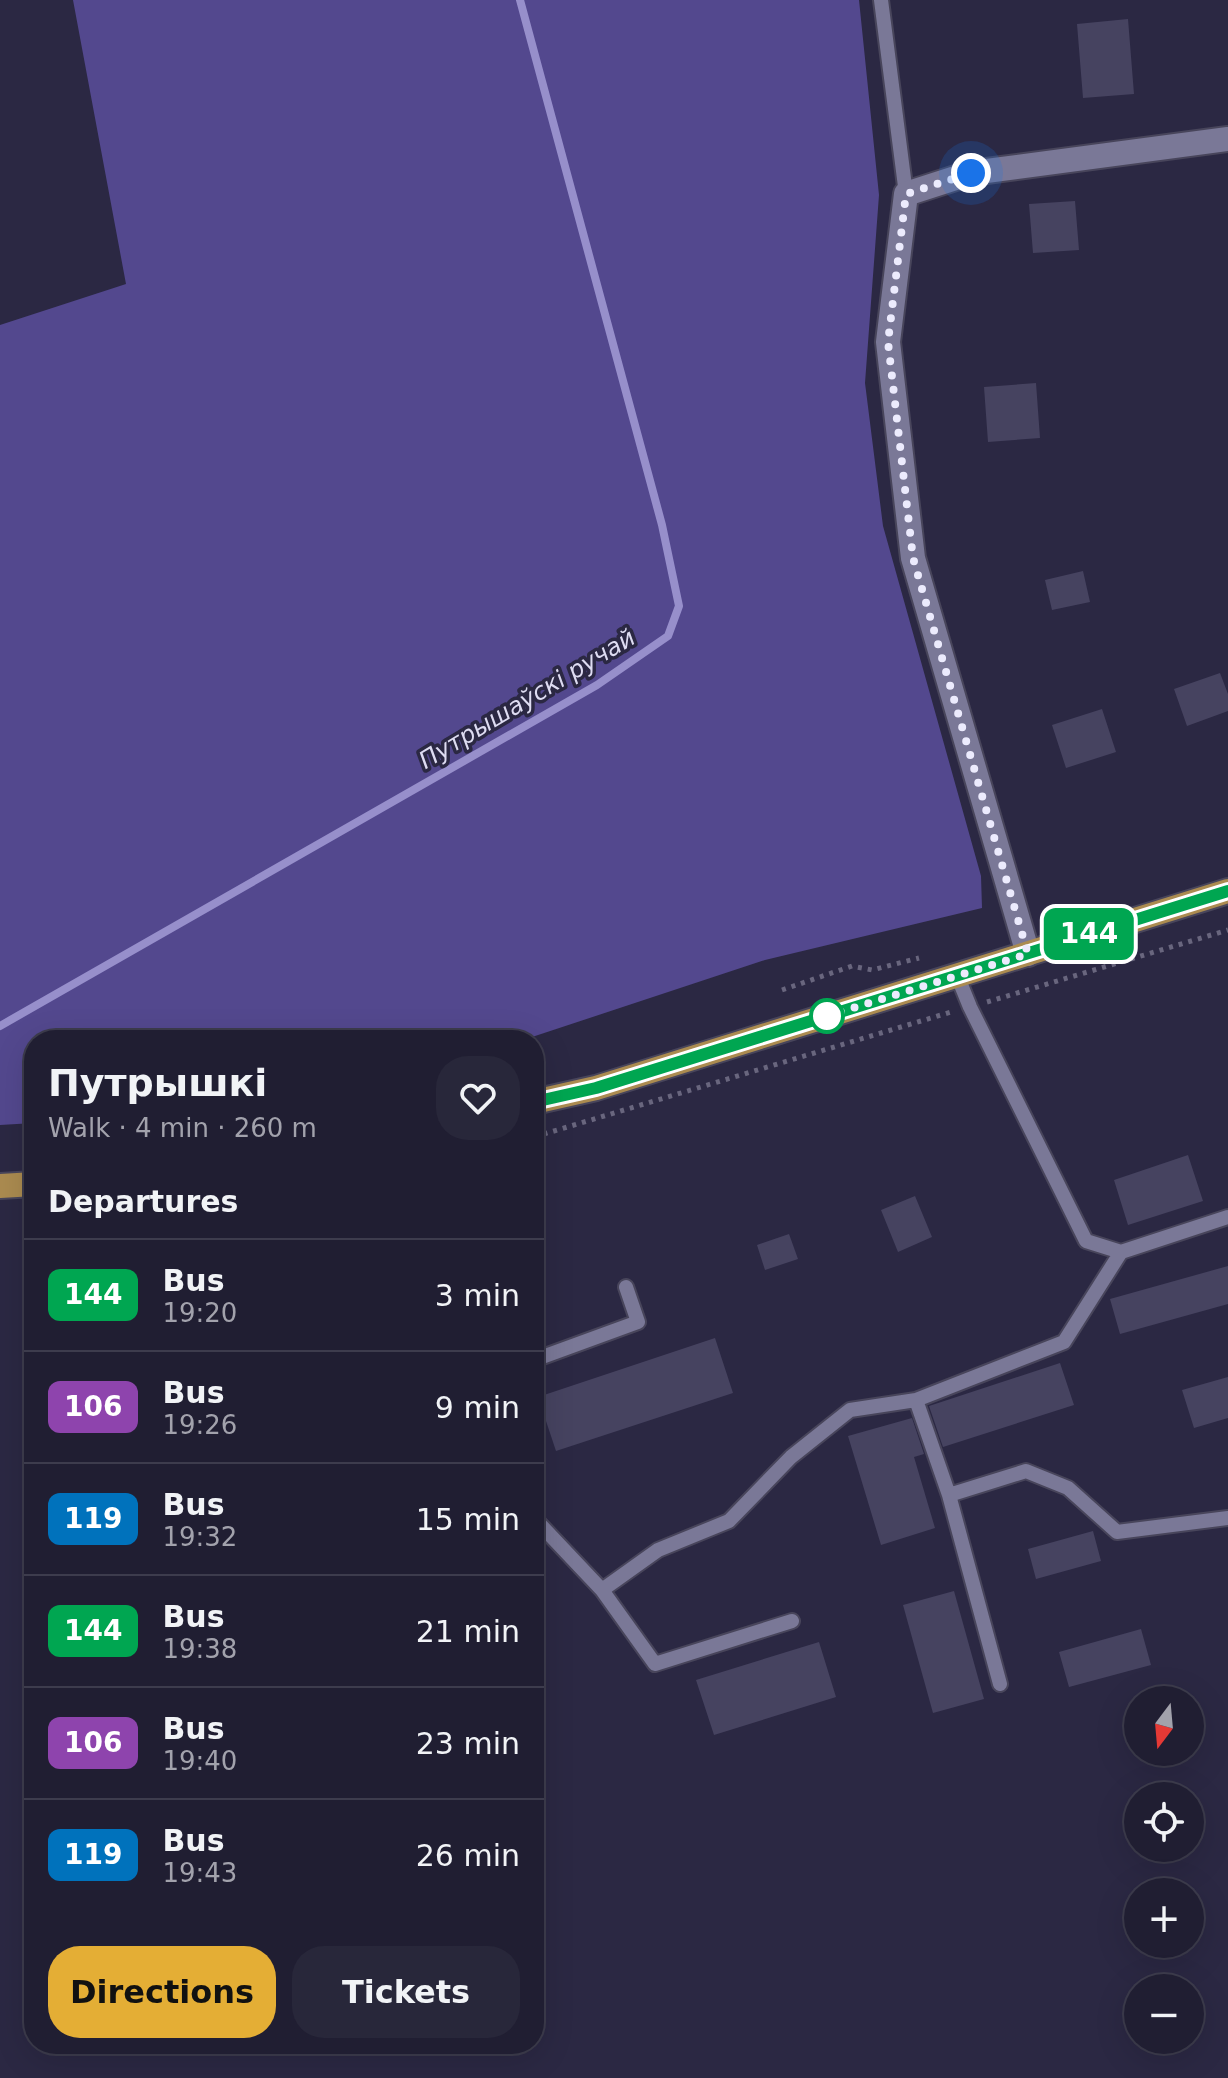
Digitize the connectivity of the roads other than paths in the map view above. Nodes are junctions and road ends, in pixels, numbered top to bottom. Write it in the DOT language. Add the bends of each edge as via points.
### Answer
graph roads {
  1 [pos="881,0"];
  2 [pos="1228,139"];
  3 [pos="906,194"];
  4 [pos="1228,891"];
  5 [pos="1028,954"];
  6 [pos="957,975"];
  7 [pos="544,1100"];
  8 [pos="24,1185"];
  9 [pos="0,1186"];
  10 [pos="1228,1217"];
  11 [pos="1121,1252"];
  12 [pos="626,1287"];
  13 [pos="544,1356"];
  14 [pos="916,1400"];
  15 [pos="949,1495"];
  16 [pos="1228,1518"];
  17 [pos="544,1529"];
  18 [pos="602,1590"];
  19 [pos="792,1621"];
  20 [pos="1000,1684"];
  1 -- 3 [label="lane"];
  2 -- 3 [label="street" via="971,173"];
  3 -- 5 [label="street" via="888,342 913,558"];
  4 -- 5 [label="main road"];
  5 -- 6 [label="main road"];
  6 -- 7 [label="main road"];
  6 -- 11 [label="lane" via="1086,1241"];
  8 -- 9 [label="main road"];
  10 -- 11 [label="lane"];
  11 -- 14 [label="lane" via="1064,1342"];
  12 -- 13 [label="lane" via="638,1322"];
  14 -- 15 [label="lane"];
  14 -- 18 [label="lane" via="850,1410 791,1457 729,1521 658,1550"];
  15 -- 16 [label="lane" via="1026,1471 1068,1488 1117,1532"];
  15 -- 20 [label="lane"];
  17 -- 18 [label="lane"];
  18 -- 19 [label="lane" via="655,1664"];
}
